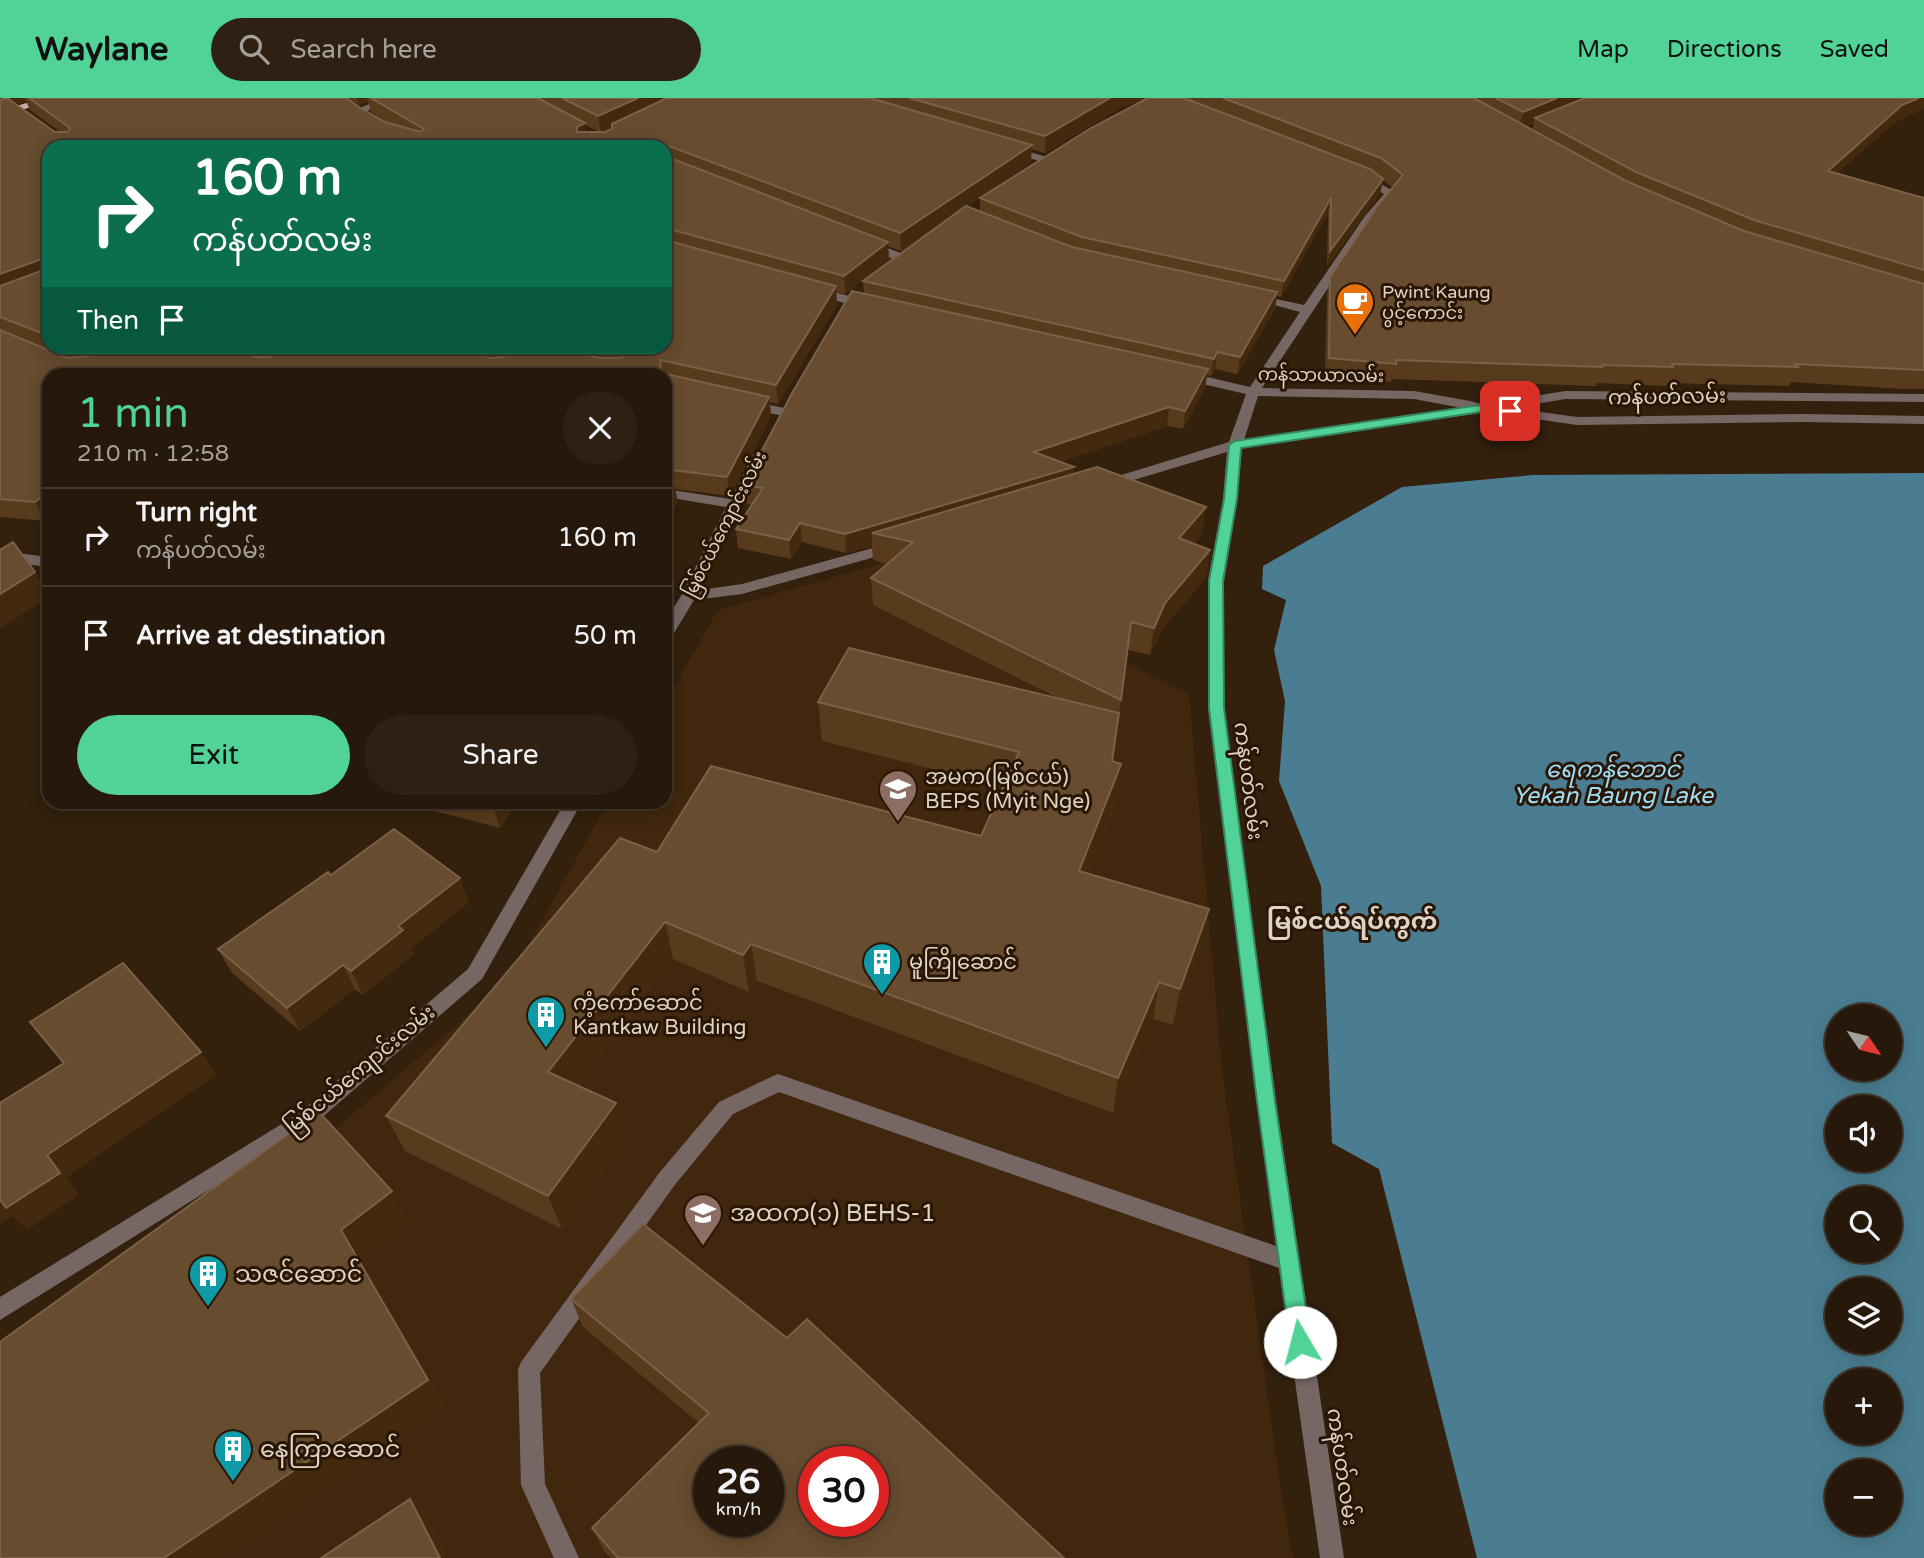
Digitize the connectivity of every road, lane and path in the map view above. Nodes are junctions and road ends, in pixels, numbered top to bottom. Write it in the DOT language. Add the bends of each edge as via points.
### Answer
graph roads {
  1 [pos="54,98"];
  2 [pos="391,98"];
  3 [pos="17,109"];
  4 [pos="357,112"];
  5 [pos="0,114"];
  6 [pos="28,117"];
  7 [pos="993,145"];
  8 [pos="1347,170"];
  9 [pos="1028,172"];
  10 [pos="852,239"];
  11 [pos="902,259"];
  12 [pos="796,287"];
  13 [pos="1239,295"];
  14 [pos="875,306"];
  15 [pos="1308,310"];
  16 [pos="518,354"];
  17 [pos="546,357"];
  18 [pos="1172,373"];
  19 [pos="1253,392"];
  20 [pos="1924,398"];
  21 [pos="731,400"];
  22 [pos="1487,408"];
  23 [pos="1924,420"];
  24 [pos="1235,445"];
  25 [pos="1098,487"];
  26 [pos="672,494"];
  27 [pos="733,504"];
  28 [pos="908,543"];
  29 [pos="0,556"];
  30 [pos="42,561"];
  31 [pos="688,596"];
  32 [pos="672,622"];
  33 [pos="569,809"];
  34 [pos="1289,1261"];
  35 [pos="0,1309"];
  36 [pos="567,1558"];
  37 [pos="1332,1558"];
  1 -- 3 [label="main road"];
  2 -- 4 [label="street"];
  3 -- 5 [label="main road"];
  3 -- 6 [label="street"];
  7 -- 9 [label="street" via="1052,156"];
  8 -- 15 [label="street" via="1391,193"];
  10 -- 11 [label="street"];
  12 -- 14 [label="street"];
  13 -- 15 [label="street"];
  15 -- 19 [label="street"];
  16 -- 17 [label="street"];
  18 -- 19 [label="street, ကန်သာယာလမ်း"];
  19 -- 22 [label="street, ကန်သာယာလမ်း" via="1414,395"];
  19 -- 24 [label="street"];
  20 -- 22 [label="street" via="1565,396"];
  21 -- 27 [label="street, မြစ်ငယ်ကျောင်းလမ်း" via="780,418"];
  22 -- 23 [label="street, ကန်ပတ်လမ်း" via="1577,421"];
  22 -- 24 [label="street, ကန်ပတ်လမ်း"];
  24 -- 25 [label="street"];
  24 -- 34 [label="street, ကန်ပတ်လမ်း" via="1216,581 1216,708"];
  26 -- 27 [label="street"];
  27 -- 31 [label="street, မြစ်ငယ်ကျောင်းလမ်း"];
  28 -- 31 [label="street" via="742,589"];
  29 -- 30 [label="street"];
  31 -- 32 [label="street, မြစ်ငယ်ကျောင်းလမ်း"];
  33 -- 35 [label="street, မြစ်ငယ်ကျောင်းလမ်း" via="475,974 305,1121"];
  34 -- 36 [label="street" via="778,1083 726,1108 667,1179 529,1370 533,1485"];
  34 -- 37 [label="street, ကန်ပတ်လမ်း"];
}
